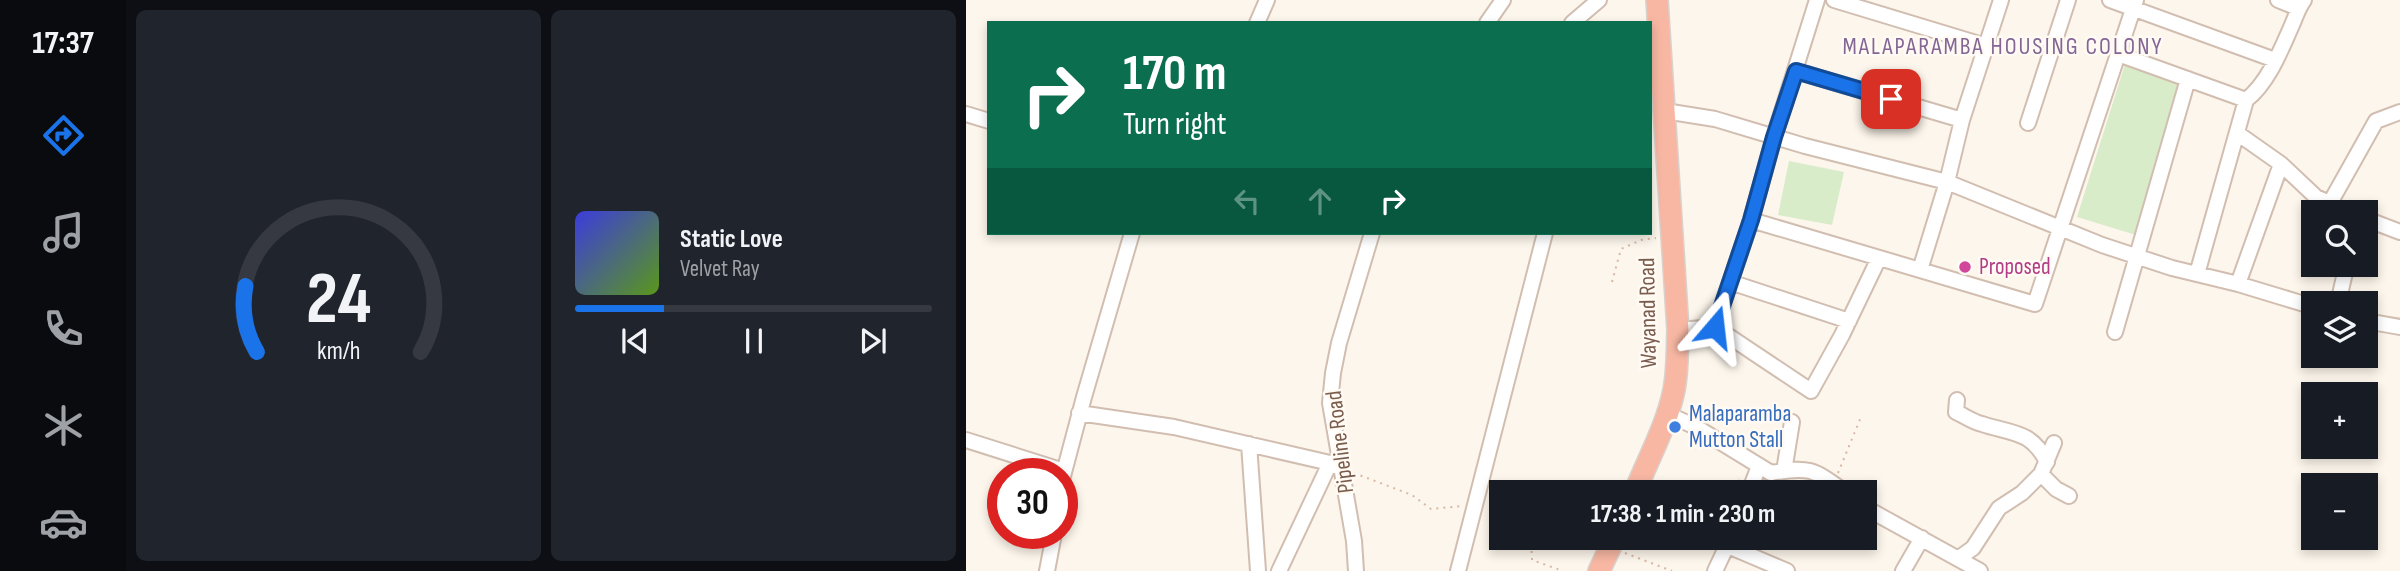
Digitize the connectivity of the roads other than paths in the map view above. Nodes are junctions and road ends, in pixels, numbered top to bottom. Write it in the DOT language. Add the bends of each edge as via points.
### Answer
graph roads {
  1 [pos="1267,0"];
  2 [pos="1503,0"];
  3 [pos="1599,0"];
  4 [pos="1657,0"];
  5 [pos="1817,0"];
  6 [pos="1835,0"];
  7 [pos="2001,0"];
  8 [pos="2068,0"];
  9 [pos="2110,0"];
  10 [pos="2278,0"];
  11 [pos="2135,4"];
  12 [pos="2301,4"];
  13 [pos="1258,21"];
  14 [pos="1488,21"];
  15 [pos="1574,21"];
  16 [pos="1986,46"];
  17 [pos="2118,54"];
  18 [pos="2274,60"];
  19 [pos="1796,71"];
  20 [pos="2188,79"];
  21 [pos="2246,100"];
  22 [pos="1665,111"];
  23 [pos="2400,112"];
  24 [pos="966,114"];
  25 [pos="987,120"];
  26 [pos="1962,120"];
  27 [pos="2028,123"];
  28 [pos="2237,133"];
  29 [pos="1774,137"];
  30 [pos="2281,164"];
  31 [pos="1947,182"];
  32 [pos="2323,200"];
  33 [pos="2332,200"];
  34 [pos="1751,220"];
  35 [pos="2378,224"];
  36 [pos="2061,229"];
  37 [pos="2400,232"];
  38 [pos="1131,235"];
  39 [pos="1370,235"];
  40 [pos="1544,235"];
  41 [pos="2136,256"];
  42 [pos="1880,258"];
  43 [pos="1920,270"];
  44 [pos="2197,274"];
  45 [pos="1730,282"];
  46 [pos="2238,284"];
  47 [pos="2301,303"];
  48 [pos="1849,321"];
  49 [pos="2378,323"];
  50 [pos="1715,327"];
  51 [pos="2400,327"];
  52 [pos="1678,330"];
  53 [pos="2115,332"];
  54 [pos="1957,400"];
  55 [pos="1079,413"];
  56 [pos="1667,414"];
  57 [pos="1792,422"];
  58 [pos="966,440"];
  59 [pos="2054,443"];
  60 [pos="1249,444"];
  61 [pos="1016,458"];
  62 [pos="1067,458"];
  63 [pos="1336,465"];
  64 [pos="1759,466"];
  65 [pos="2044,468"];
  66 [pos="1784,471"];
  67 [pos="1639,480"];
  68 [pos="1754,480"];
  69 [pos="1828,480"];
  70 [pos="2069,496"];
  71 [pos="1877,514"];
  72 [pos="1922,538"];
  73 [pos="1053,549"];
  74 [pos="1616,550"];
  75 [pos="1725,550"];
  76 [pos="1745,550"];
  77 [pos="1959,558"];
  78 [pos="1047,571"];
  79 [pos="1258,571"];
  80 [pos="1279,571"];
  81 [pos="1356,571"];
  82 [pos="1458,571"];
  83 [pos="1599,571"];
  84 [pos="1715,571"];
  85 [pos="1787,571"];
  86 [pos="1903,571"];
  87 [pos="1980,571"];
  1 -- 13 [label="street"];
  2 -- 14 [label="street"];
  3 -- 15 [label="street"];
  4 -- 22 [label="highway, Wayanad Road"];
  5 -- 19 [label="street"];
  6 -- 16 [label="street"];
  7 -- 16 [label="street"];
  8 -- 27 [label="street"];
  9 -- 11 [label="street"];
  10 -- 12 [label="street"];
  11 -- 17 [label="street"];
  11 -- 18 [label="street"];
  12 -- 18 [label="street"];
  16 -- 26 [label="street"];
  17 -- 20 [label="street"];
  17 -- 36 [label="street"];
  18 -- 21 [label="street" via="2258,91"];
  19 -- 26 [label="street"];
  19 -- 29 [label="street"];
  20 -- 21 [label="street"];
  20 -- 41 [label="street"];
  21 -- 28 [label="street"];
  22 -- 29 [label="street" via="1715,119"];
  22 -- 52 [label="highway, Wayanad Road"];
  23 -- 33 [label="street" via="2376,121"];
  24 -- 25 [label="street"];
  26 -- 31 [label="street"];
  28 -- 30 [label="street"];
  28 -- 44 [label="street"];
  29 -- 31 [label="street"];
  29 -- 34 [label="street"];
  30 -- 32 [label="street"];
  30 -- 46 [label="street"];
  31 -- 36 [label="street"];
  31 -- 43 [label="street"];
  34 -- 42 [label="street"];
  34 -- 45 [label="street"];
  35 -- 37 [label="street"];
  36 -- 41 [label="street"];
  36 -- 43 [label="street" via="2035,304"];
  38 -- 55 [label="street"];
  39 -- 63 [label="street, Pipeline Road" via="1333,373"];
  40 -- 82 [label="street"];
  41 -- 44 [label="street"];
  41 -- 53 [label="street"];
  42 -- 43 [label="street"];
  42 -- 48 [label="street"];
  44 -- 46 [label="street"];
  45 -- 48 [label="street"];
  45 -- 50 [label="street"];
  46 -- 47 [label="street"];
  48 -- 50 [label="street" via="1811,391"];
  49 -- 51 [label="street"];
  50 -- 52 [label="street"];
  52 -- 56 [label="highway, Wayanad Road" via="1674,391"];
  54 -- 65 [label="street" via="1956,412 1979,424 2016,432 2035,444"];
  55 -- 60 [label="street"];
  55 -- 62 [label="street"];
  56 -- 64 [label="street" via="1696,426"];
  56 -- 67 [label="highway, Wayanad Road"];
  57 -- 66 [label="street"];
  58 -- 61 [label="street"];
  59 -- 65 [label="street"];
  60 -- 63 [label="street"];
  60 -- 79 [label="street"];
  63 -- 80 [label="street"];
  63 -- 81 [label="street, Pipeline Road" via="1354,541"];
  64 -- 66 [label="street" via="1771,473"];
  64 -- 68 [label="street"];
  65 -- 70 [label="street" via="2056,489"];
  65 -- 77 [label="street" via="2022,493 1999,509 1973,548"];
  66 -- 69 [label="street" via="1798,468"];
  71 -- 72 [label="street"];
  72 -- 77 [label="street"];
  72 -- 86 [label="street"];
  73 -- 78 [label="street"];
  74 -- 83 [label="highway"];
  75 -- 84 [label="street"];
  76 -- 85 [label="street"];
  77 -- 87 [label="street"];
}
